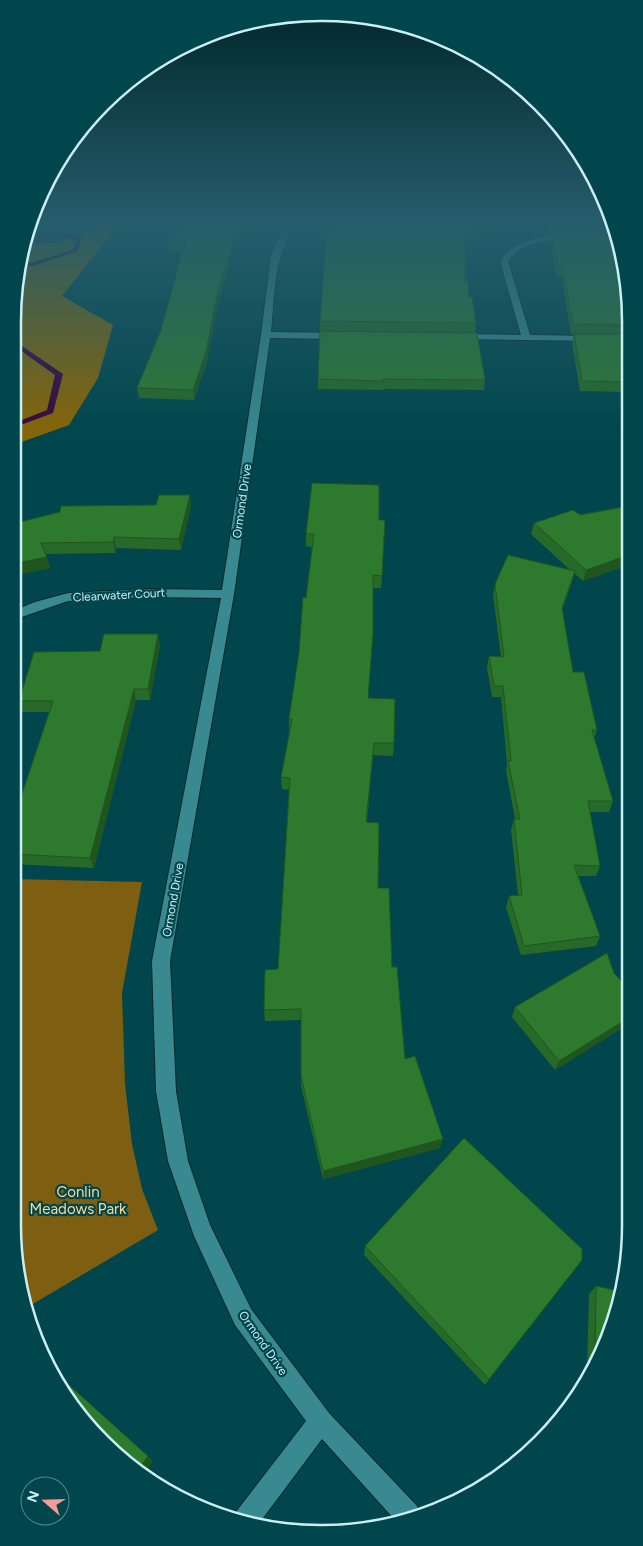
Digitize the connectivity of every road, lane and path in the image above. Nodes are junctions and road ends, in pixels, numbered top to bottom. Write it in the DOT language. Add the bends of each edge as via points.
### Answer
graph roads {
  1 [pos="271,295"];
  2 [pos="514,295"];
  3 [pos="266,335"];
  4 [pos="353,336"];
  5 [pos="449,337"];
  6 [pos="526,338"];
  7 [pos="600,339"];
  8 [pos="228,594"];
  9 [pos="21,612"];
  10 [pos="321,1421"];
  11 [pos="406,1513"];
  12 [pos="249,1516"];
  1 -- 3 [label="street, Ormond Drive"];
  2 -- 6 [label="street"];
  3 -- 4 [label="street"];
  3 -- 8 [label="street, Ormond Drive"];
  5 -- 6 [label="street"];
  6 -- 7 [label="street"];
  8 -- 9 [label="street, Clearwater Court" via="148,592 68,597"];
  8 -- 10 [label="street, Ormond Drive" via="162,961 166,1091 178,1161 201,1229 243,1317"];
  10 -- 11 [label="street, Ormond Drive"];
  10 -- 12 [label="street"];
}
